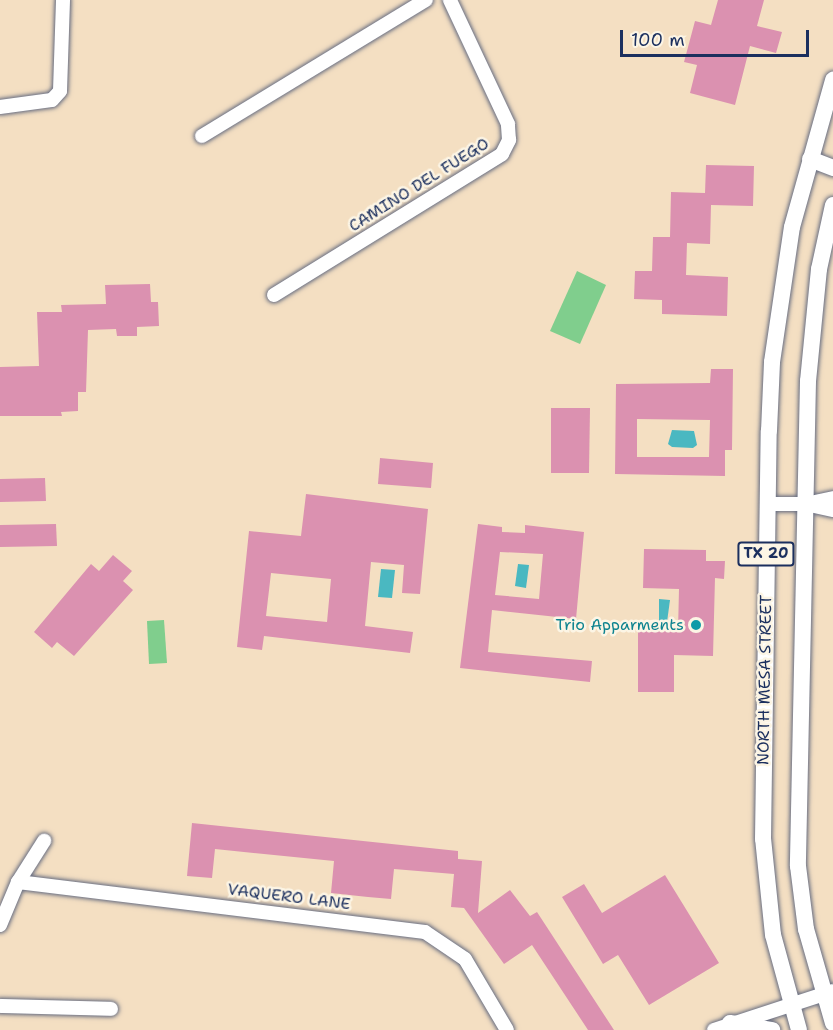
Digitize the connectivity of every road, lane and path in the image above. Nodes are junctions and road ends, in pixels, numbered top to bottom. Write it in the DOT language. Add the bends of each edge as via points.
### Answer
graph roads {
  1 [pos="63,0"];
  2 [pos="426,0"];
  3 [pos="450,0"];
  4 [pos="833,80"];
  5 [pos="0,107"];
  6 [pos="202,136"];
  7 [pos="810,159"];
  8 [pos="833,168"];
  9 [pos="833,205"];
  10 [pos="274,295"];
  11 [pos="833,498"];
  12 [pos="767,504"];
  13 [pos="805,504"];
  14 [pos="833,510"];
  15 [pos="44,842"];
  16 [pos="18,882"];
  17 [pos="0,926"];
  18 [pos="828,993"];
  19 [pos="790,1005"];
  20 [pos="0,1006"];
  21 [pos="111,1009"];
  22 [pos="730,1023"];
  23 [pos="833,1023"];
  24 [pos="507,1030"];
  25 [pos="714,1030"];
  26 [pos="772,1030"];
  27 [pos="799,1030"];
  1 -- 5 [label="street" via="60,92 52,100"];
  2 -- 6 [label="street"];
  3 -- 10 [label="street, CAMINO DEL FUEGO" via="508,124 508,140 502,154"];
  4 -- 7 [label="main road, NORTH MESA STREET / TX 20"];
  7 -- 8 [label="main road"];
  7 -- 12 [label="main road, NORTH MESA STREET / TX 20" via="792,227 773,354"];
  9 -- 13 [label="main road, TX 20" via="812,322"];
  11 -- 13 [label="street"];
  12 -- 13 [label="street"];
  12 -- 19 [label="main road, NORTH MESA STREET / TX 20" via="764,839 773,935"];
  13 -- 14 [label="street"];
  13 -- 18 [label="main road, TX 20" via="798,866 806,930"];
  15 -- 16 [label="street"];
  16 -- 17 [label="street"];
  16 -- 24 [label="street, VAQUERO LANE" via="425,932 465,959"];
  18 -- 19 [label="street"];
  18 -- 23 [label="main road, TX 20"];
  19 -- 22 [label="street"];
  19 -- 27 [label="main road, NORTH MESA STREET / TX 20"];
  20 -- 21 [label="street"];
  22 -- 25 [label="street"];
  22 -- 26 [label="main road"];
}
